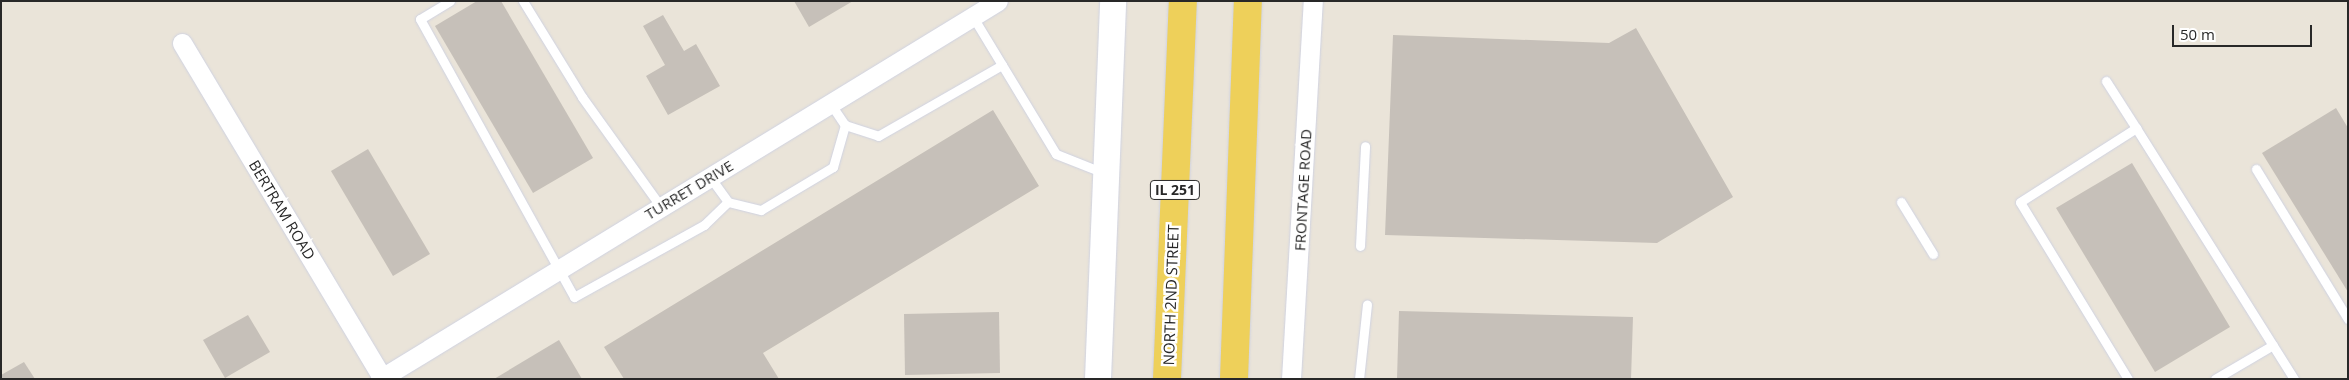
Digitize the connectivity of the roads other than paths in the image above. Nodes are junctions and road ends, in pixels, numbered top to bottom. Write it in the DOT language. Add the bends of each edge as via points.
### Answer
graph roads {
  1 [pos="450,1"];
  2 [pos="523,1"];
  3 [pos="998,1"];
  4 [pos="1113,1"];
  5 [pos="1182,1"];
  6 [pos="1248,1"];
  7 [pos="1313,1"];
  8 [pos="972,16"];
  9 [pos="182,44"];
  10 [pos="1002,65"];
  11 [pos="2106,81"];
  12 [pos="830,103"];
  13 [pos="845,125"];
  14 [pos="2136,128"];
  15 [pos="1365,146"];
  16 [pos="2256,169"];
  17 [pos="1106,174"];
  18 [pos="710,177"];
  19 [pos="728,202"];
  20 [pos="1901,202"];
  21 [pos="661,207"];
  22 [pos="1360,246"];
  23 [pos="1934,254"];
  24 [pos="558,270"];
  25 [pos="1367,304"];
  26 [pos="2348,319"];
  27 [pos="2273,345"];
  28 [pos="381,378"];
  29 [pos="1098,379"];
  30 [pos="1167,379"];
  31 [pos="1234,379"];
  32 [pos="1291,379"];
  33 [pos="1360,379"];
  34 [pos="2128,379"];
  35 [pos="2215,379"];
  36 [pos="2294,379"];
  1 -- 24 [label="lane" via="420,19 522,199"];
  2 -- 21 [label="lane" via="582,97"];
  3 -- 8 [label="street, TURRET DRIVE"];
  4 -- 17 [label="street"];
  5 -- 30 [label="main road, NORTH 2ND STREET / IL 251"];
  6 -- 31 [label="main road"];
  7 -- 32 [label="street, FRONTAGE ROAD"];
  8 -- 10 [label="lane"];
  8 -- 12 [label="street, TURRET DRIVE"];
  9 -- 28 [label="street, BERTRAM ROAD"];
  10 -- 13 [label="lane" via="878,136"];
  10 -- 17 [label="lane" via="1056,154"];
  11 -- 14 [label="lane"];
  12 -- 13 [label="lane"];
  12 -- 18 [label="street, TURRET DRIVE"];
  13 -- 19 [label="lane" via="833,168 762,210"];
  14 -- 27 [label="lane"];
  14 -- 34 [label="lane" via="2020,202"];
  15 -- 22 [label="lane"];
  16 -- 26 [label="lane"];
  17 -- 29 [label="street"];
  18 -- 19 [label="lane"];
  18 -- 21 [label="street, TURRET DRIVE"];
  19 -- 24 [label="lane" via="704,225 574,297"];
  20 -- 23 [label="lane"];
  21 -- 24 [label="street, TURRET DRIVE"];
  24 -- 28 [label="street, TURRET DRIVE"];
  25 -- 33 [label="lane"];
  27 -- 35 [label="lane"];
  27 -- 36 [label="lane"];
}
